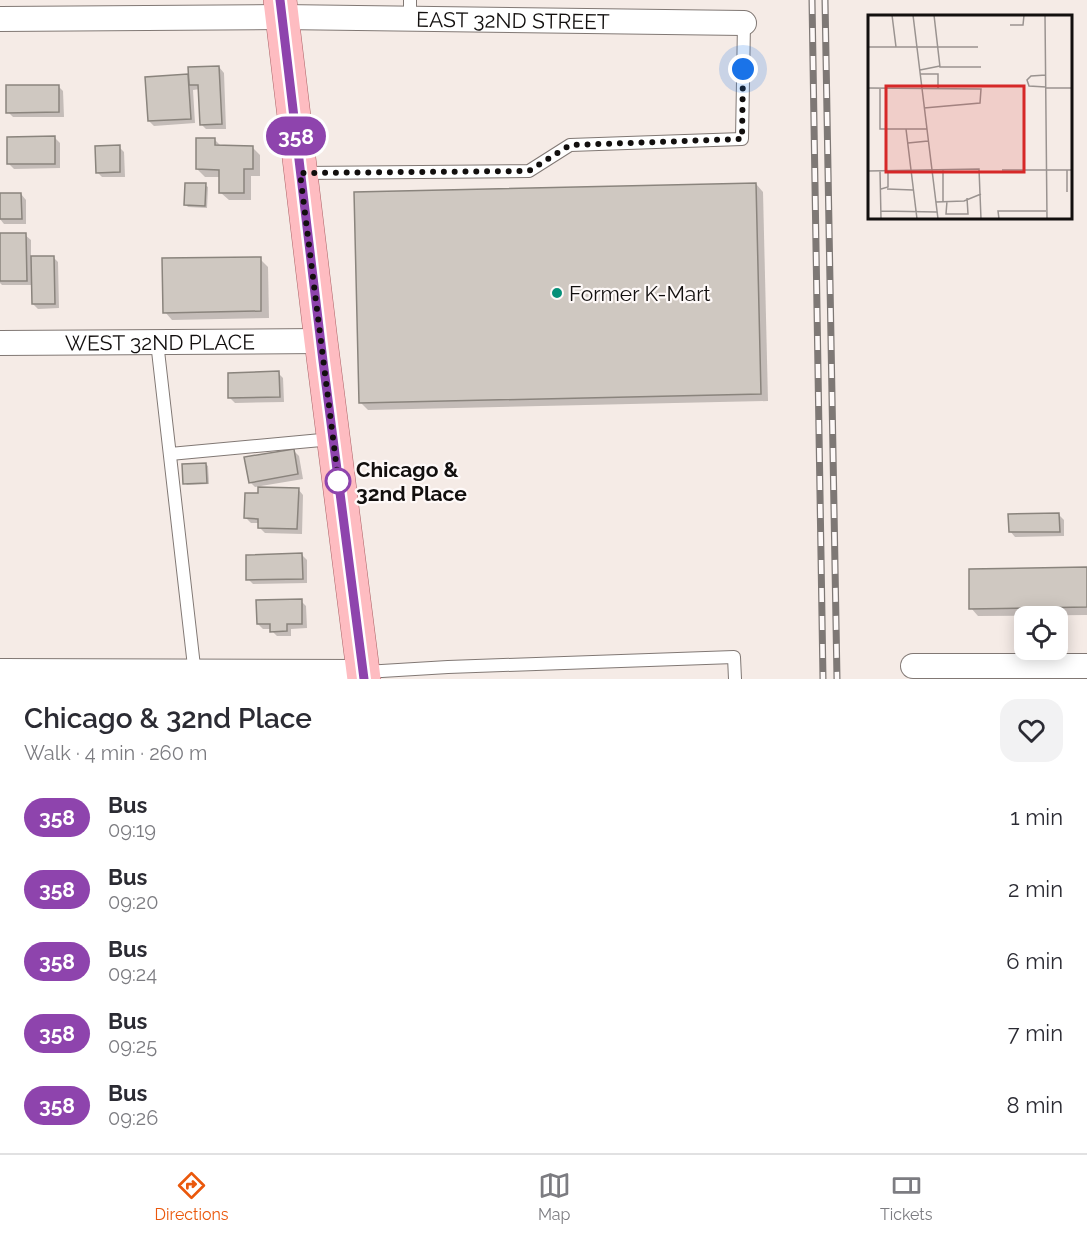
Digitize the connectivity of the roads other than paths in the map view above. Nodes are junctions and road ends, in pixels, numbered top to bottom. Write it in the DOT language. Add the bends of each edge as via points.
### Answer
graph roads {
  1 [pos="281,9"];
  2 [pos="410,9"];
  3 [pos="0,19"];
  4 [pos="744,23"];
  5 [pos="300,173"];
  6 [pos="321,341"];
  7 [pos="157,342"];
  8 [pos="0,343"];
  9 [pos="333,439"];
  10 [pos="170,454"];
  11 [pos="913,666"];
  12 [pos="1087,666"];
  13 [pos="448,673"];
  14 [pos="6,674"];
  15 [pos="195,675"];
  16 [pos="363,676"];
  17 [pos="735,679"];
  1 -- 2 [label="street, EAST 32ND STREET"];
  1 -- 3 [label="street, EAST 32ND STREET"];
  1 -- 5 [label="main road"];
  2 -- 4 [label="street, EAST 32ND STREET"];
  4 -- 5 [label="lane" via="742,139 570,145 529,171"];
  5 -- 6 [label="main road"];
  6 -- 7 [label="street, WEST 32ND PLACE"];
  6 -- 9 [label="main road"];
  7 -- 8 [label="street, WEST 32ND PLACE"];
  7 -- 10 [label="lane"];
  9 -- 10 [label="lane"];
  9 -- 16 [label="main road"];
  10 -- 15 [label="lane"];
  11 -- 12 [label="street"];
  13 -- 16 [label="lane"];
  13 -- 17 [label="lane" via="734,657"];
  14 -- 15 [label="street"];
  15 -- 16 [label="street"];
}
